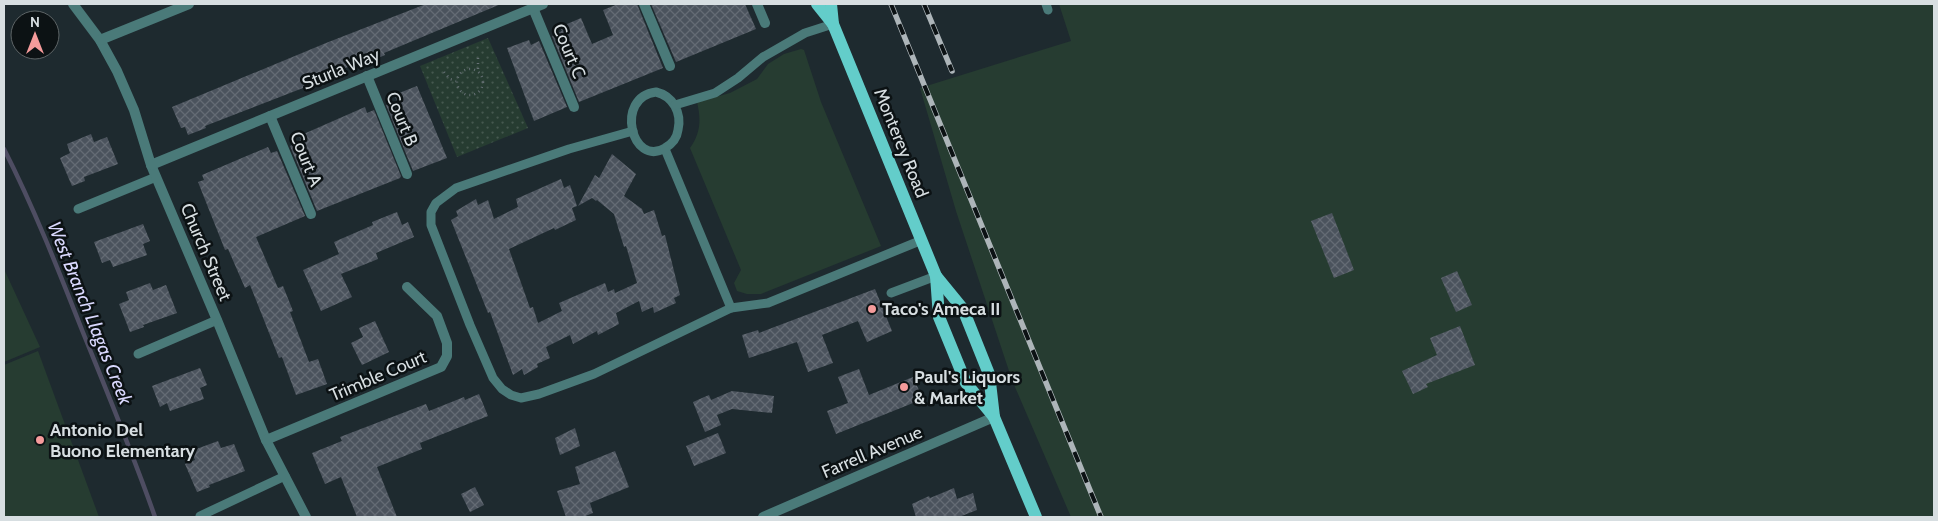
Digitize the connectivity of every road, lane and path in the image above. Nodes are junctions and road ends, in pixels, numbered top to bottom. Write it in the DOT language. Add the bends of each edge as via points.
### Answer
graph roads {
  1 [pos="73,4"];
  2 [pos="190,4"];
  3 [pos="644,4"];
  4 [pos="757,4"];
  5 [pos="817,4"];
  6 [pos="831,4"];
  7 [pos="538,6"];
  8 [pos="765,23"];
  9 [pos="833,24"];
  10 [pos="100,40"];
  11 [pos="478,58"];
  12 [pos="670,66"];
  13 [pos="478,71"];
  14 [pos="444,72"];
  15 [pos="367,76"];
  16 [pos="456,82"];
  17 [pos="675,105"];
  18 [pos="574,107"];
  19 [pos="270,116"];
  20 [pos="633,131"];
  21 [pos="665,149"];
  22 [pos="151,165"];
  23 [pos="407,174"];
  24 [pos="156,177"];
  25 [pos="78,208"];
  26 [pos="311,214"];
  27 [pos="922,240"];
  28 [pos="936,276"];
  29 [pos="407,287"];
  30 [pos="891,293"];
  31 [pos="731,308"];
  32 [pos="218,320"];
  33 [pos="138,354"];
  34 [pos="994,417"];
  35 [pos="266,440"];
  36 [pos="284,476"];
  37 [pos="200,516"];
  38 [pos="306,517"];
  39 [pos="763,517"];
  40 [pos="1036,517"];
  1 -- 10 [label="street, Church Street"];
  2 -- 10 [label="street"];
  3 -- 12 [label="street"];
  4 -- 8 [label="street"];
  5 -- 9 [label="main road, Monterey Road"];
  6 -- 9 [label="main road, Monterey Road"];
  7 -- 15 [label="street, Sturla Way"];
  7 -- 18 [label="street, Court C"];
  9 -- 17 [label="lane" via="805,33 763,57 715,93"];
  9 -- 27 [label="main road, Monterey Road"];
  10 -- 22 [label="street, Church Street" via="134,110"];
  11 -- 13 [label="path"];
  13 -- 16 [label="path" via="472,68 464,70"];
  13 -- 16 [label="path" via="483,77 483,86 478,93 462,93"];
  14 -- 16 [label="path"];
  15 -- 19 [label="street, Sturla Way"];
  15 -- 23 [label="street, Court B"];
  17 -- 20 [label="lane" via="664,94 647,94 634,107"];
  17 -- 21 [label="lane" via="679,128 675,139"];
  19 -- 22 [label="street, Sturla Way"];
  19 -- 26 [label="street, Court A"];
  20 -- 21 [label="lane" via="642,147 650,151"];
  20 -- 31 [label="lane" via="456,188 436,202 430,212 431,225 493,378 511,395 521,398 539,394 594,374"];
  21 -- 31 [label="lane"];
  22 -- 24 [label="street, Church Street"];
  24 -- 25 [label="lane"];
  24 -- 32 [label="street, Church Street"];
  27 -- 28 [label="main road, Monterey Road"];
  27 -- 31 [label="lane" via="768,303"];
  28 -- 30 [label="lane"];
  28 -- 34 [label="main road, Monterey Road" via="966,316 989,374"];
  28 -- 34 [label="main road, Monterey Road" via="939,317 966,383"];
  29 -- 35 [label="street, Trimble Court" via="437,316 447,343 447,356 442,367"];
  32 -- 33 [label="lane"];
  32 -- 35 [label="street, Church Street"];
  34 -- 39 [label="street, Farrell Avenue"];
  34 -- 40 [label="main road, Monterey Road"];
  35 -- 36 [label="street, Church Street"];
  36 -- 37 [label="lane"];
  36 -- 38 [label="street, Church Street"];
}
